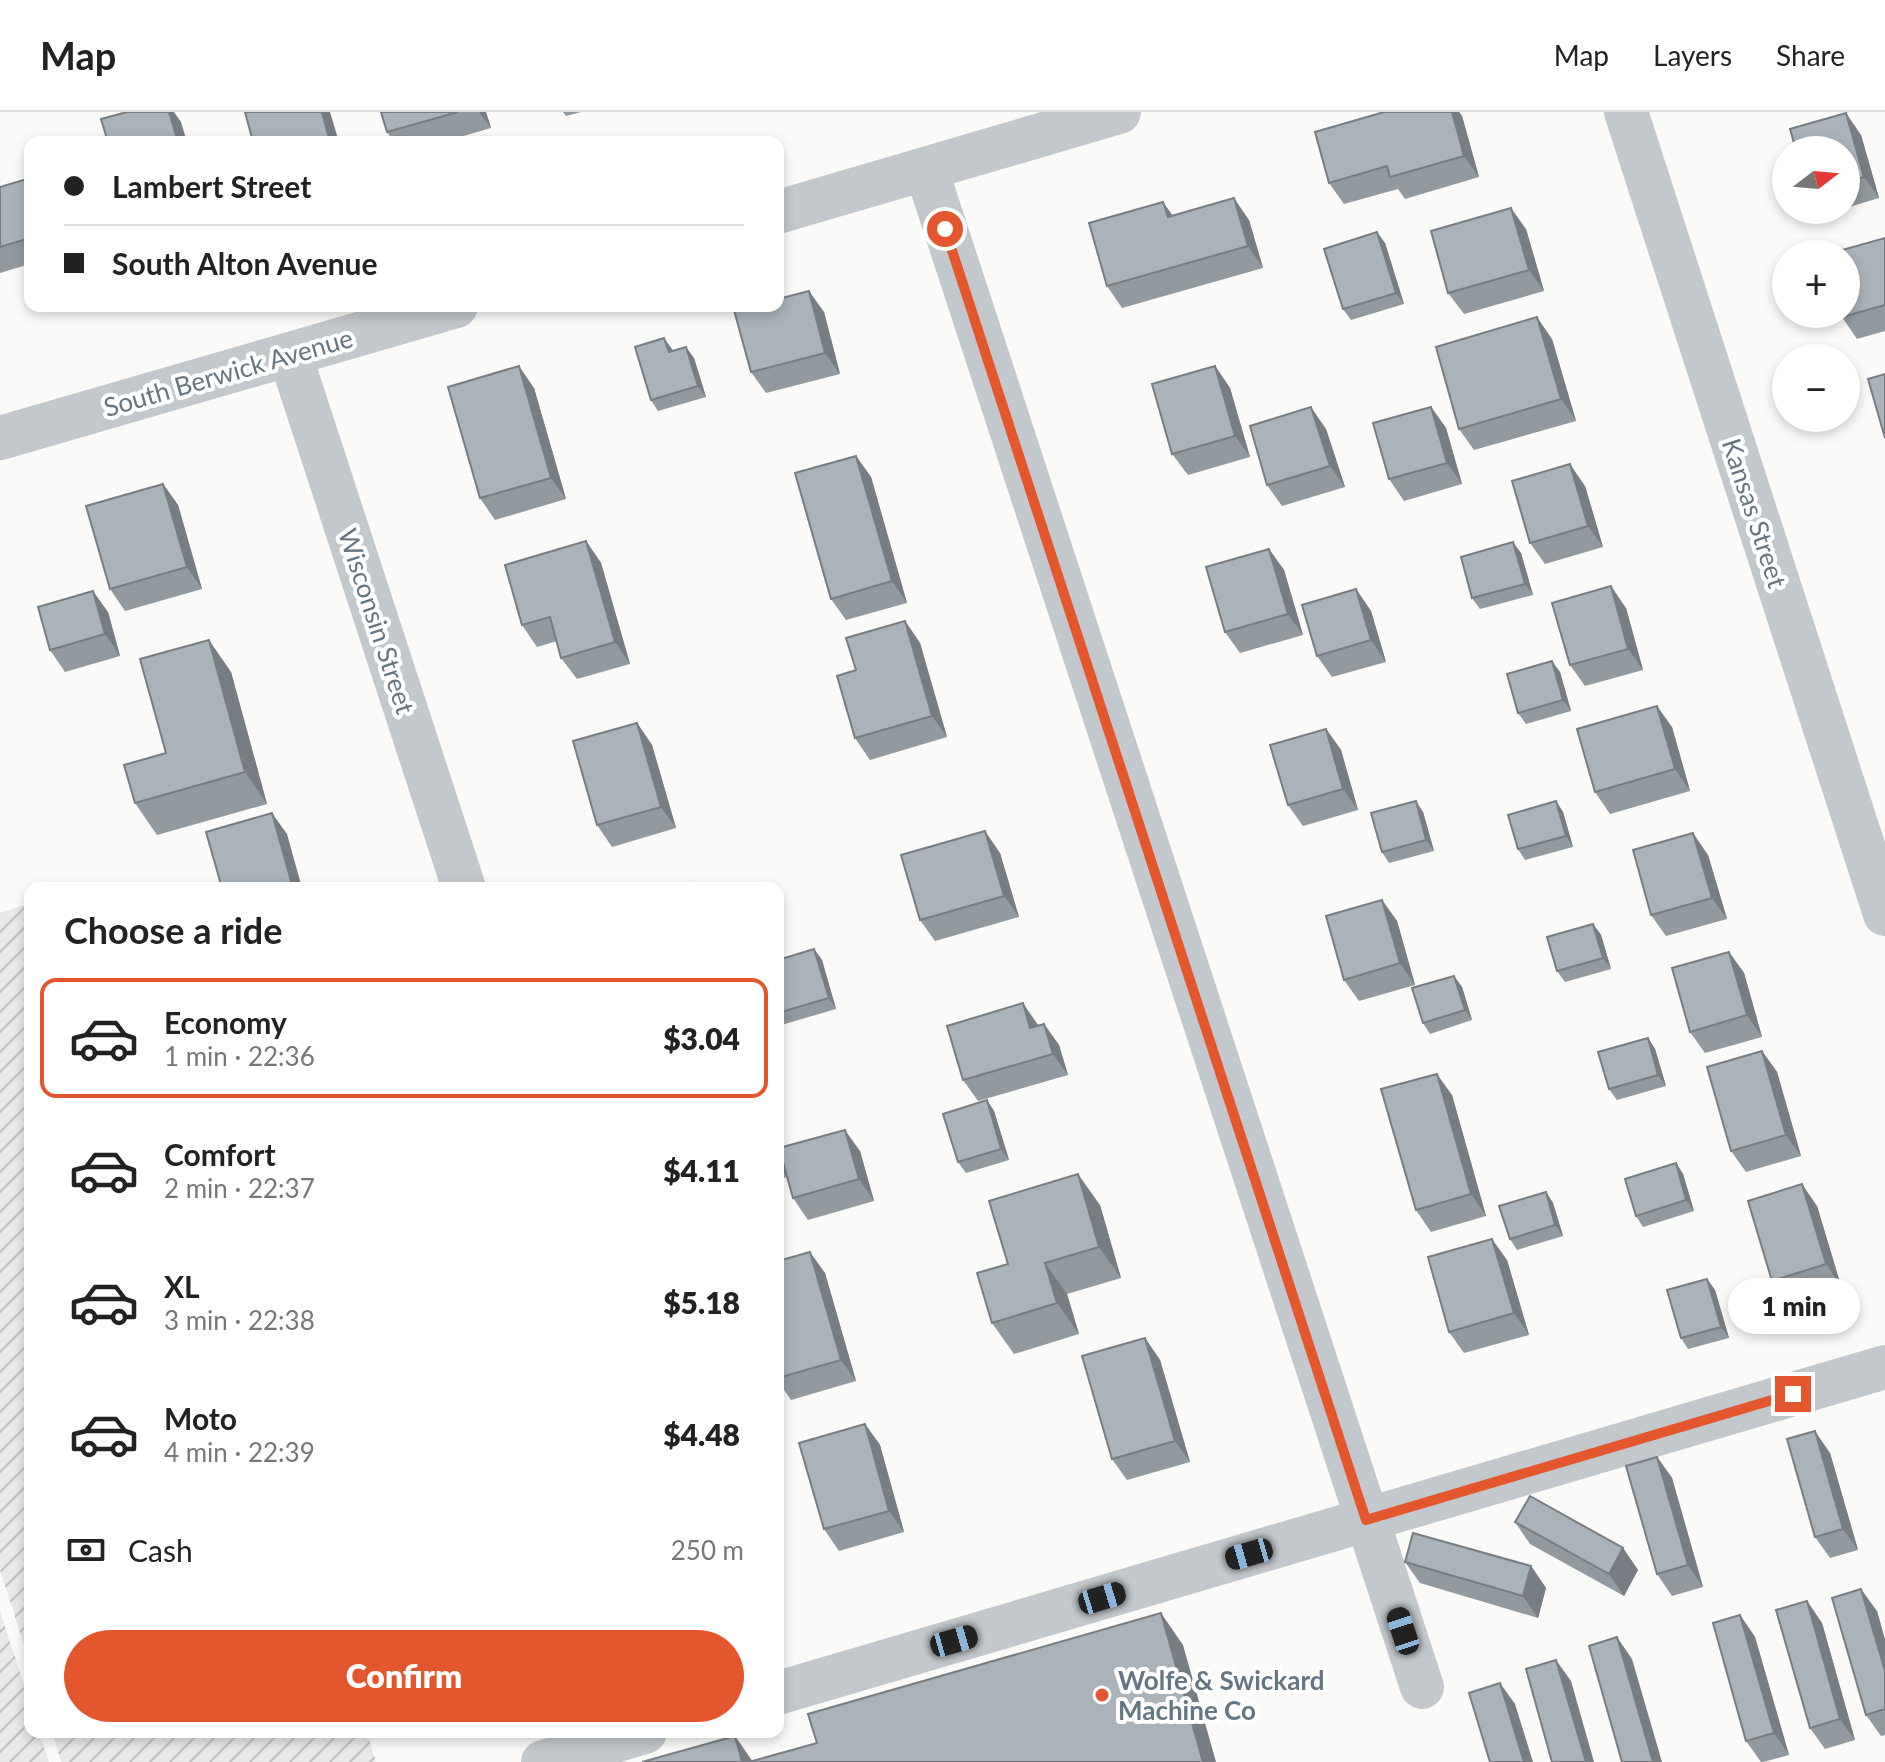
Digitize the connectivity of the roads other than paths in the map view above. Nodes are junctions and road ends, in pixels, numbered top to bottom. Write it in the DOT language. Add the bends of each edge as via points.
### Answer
graph roads {
  1 [pos="1119,112"];
  2 [pos="1626,112"];
  3 [pos="926,169"];
  4 [pos="784,210"];
  5 [pos="436,312"];
  6 [pos="290,355"];
  7 [pos="0,438"];
  8 [pos="462,882"];
  9 [pos="1885,914"];
  10 [pos="1885,1367"];
  11 [pos="1366,1520"];
  12 [pos="1422,1687"];
  13 [pos="784,1691"];
  14 [pos="625,1738"];
  15 [pos="543,1762"];
  1 -- 3 [label="street"];
  2 -- 9 [label="street, Kansas Street"];
  3 -- 4 [label="street"];
  3 -- 11 [label="street"];
  5 -- 6 [label="street, South Berwick Avenue"];
  6 -- 7 [label="street, South Berwick Avenue"];
  6 -- 8 [label="street, Wisconsin Street"];
  10 -- 11 [label="street"];
  11 -- 12 [label="street"];
  11 -- 13 [label="street"];
  14 -- 15 [label="street"];
}
